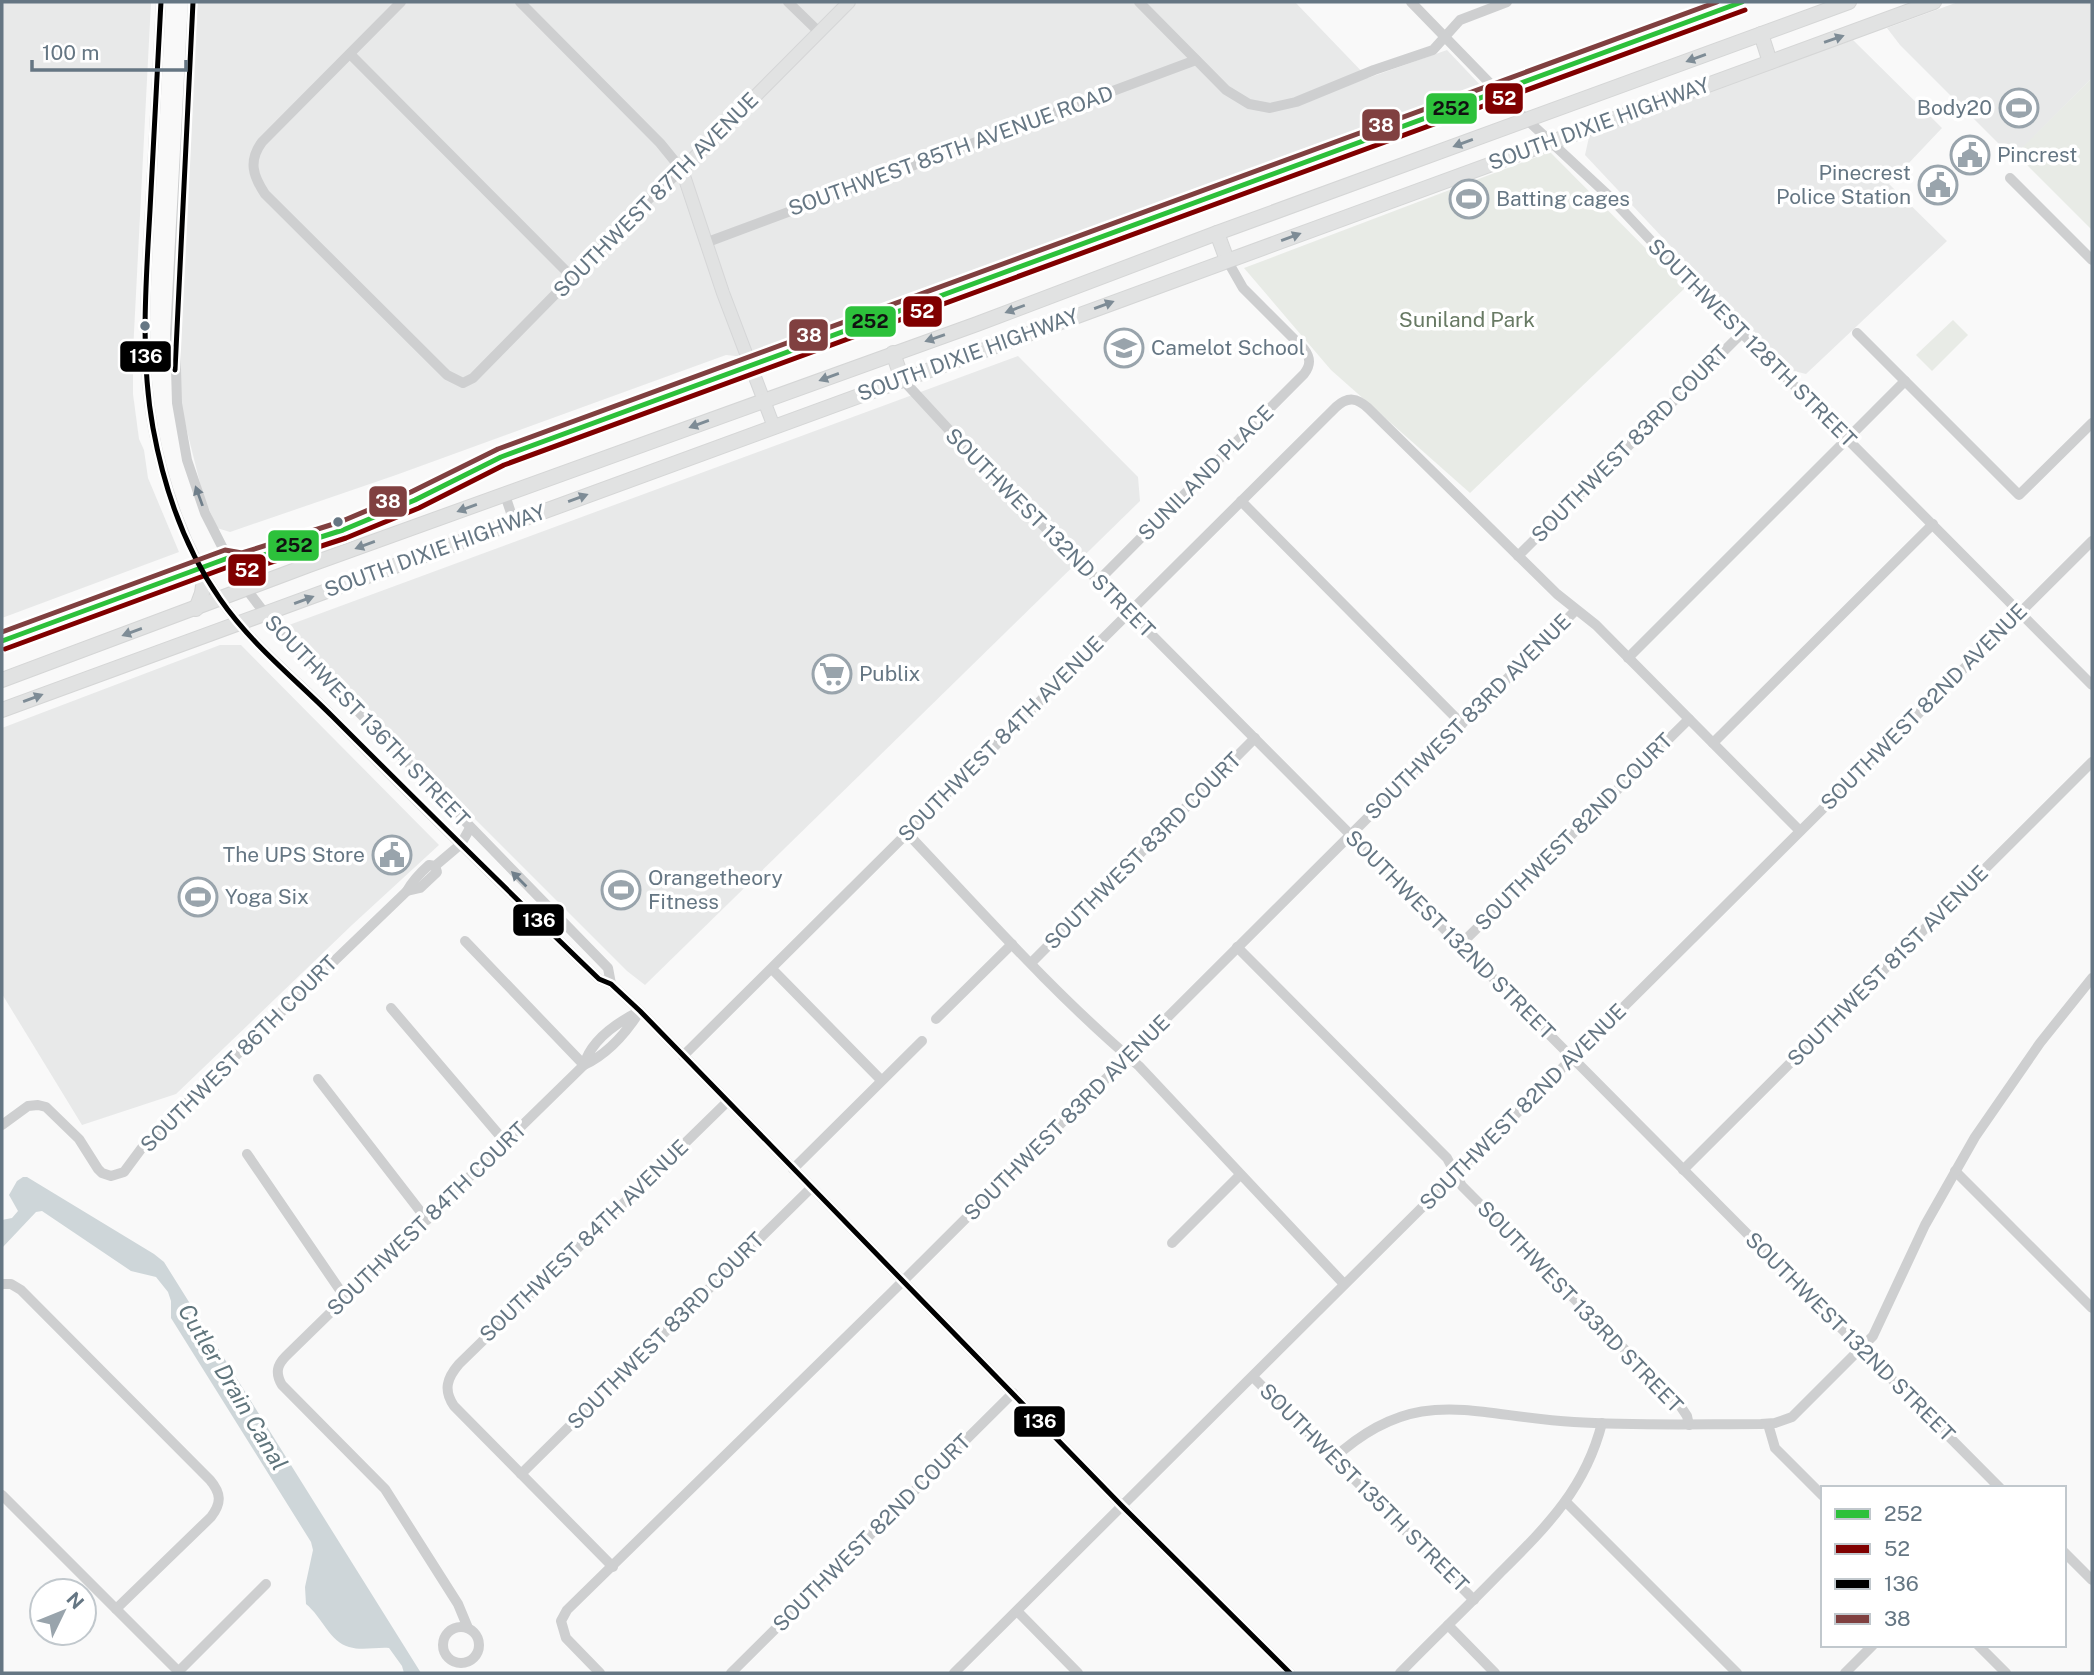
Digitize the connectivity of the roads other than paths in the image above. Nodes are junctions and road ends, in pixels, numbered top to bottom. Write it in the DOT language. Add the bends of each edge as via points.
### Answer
graph roads {
  1 [pos="161,2"];
  2 [pos="193,2"];
  3 [pos="401,2"];
  4 [pos="520,2"];
  5 [pos="788,2"];
  6 [pos="849,2"];
  7 [pos="1139,2"];
  8 [pos="1411,2"];
  9 [pos="1507,2"];
  10 [pos="1849,2"];
  11 [pos="1934,2"];
  12 [pos="819,32"];
  13 [pos="1760,34"];
  14 [pos="1444,36"];
  15 [pos="350,54"];
  16 [pos="1196,60"];
  17 [pos="1770,62"];
  18 [pos="1527,120"];
  19 [pos="1551,142"];
  20 [pos="682,170"];
  21 [pos="2010,178"];
  22 [pos="1217,233"];
  23 [pos="705,243"];
  24 [pos="1227,260"];
  25 [pos="2092,260"];
  26 [pos="573,278"];
  27 [pos="1742,333"];
  28 [pos="1857,333"];
  29 [pos="893,353"];
  30 [pos="902,379"];
  31 [pos="1905,382"];
  32 [pos="763,401"];
  33 [pos="2092,423"];
  34 [pos="774,427"];
  35 [pos="1847,439"];
  36 [pos="505,495"];
  37 [pos="1241,500"];
  38 [pos="514,522"];
  39 [pos="1933,524"];
  40 [pos="2092,541"];
  41 [pos="1518,556"];
  42 [pos="205,572"];
  43 [pos="1098,581"];
  44 [pos="246,589"];
  45 [pos="220,600"];
  46 [pos="196,608"];
  47 [pos="1576,610"];
  48 [pos="2020,611"];
  49 [pos="1129,612"];
  50 [pos="265,614"];
  51 [pos="239,623"];
  52 [pos="1628,658"];
  53 [pos="2,680"];
  54 [pos="2092,685"];
  55 [pos="2,710"];
  56 [pos="1689,719"];
  57 [pos="1462,724"];
  58 [pos="1255,738"];
  59 [pos="1713,743"];
  60 [pos="2092,762"];
  61 [pos="470,828"];
  62 [pos="1800,831"];
  63 [pos="906,833"];
  64 [pos="1350,835"];
  65 [pos="461,844"];
  66 [pos="465,941"];
  67 [pos="1012,944"];
  68 [pos="1460,945"];
  69 [pos="1237,947"];
  70 [pos="1031,963"];
  71 [pos="772,970"];
  72 [pos="2092,978"];
  73 [pos="611,984"];
  74 [pos="2084,989"];
  75 [pos="2092,997"];
  76 [pos="391,1008"];
  77 [pos="640,1012"];
  78 [pos="936,1019"];
  79 [pos="922,1041"];
  80 [pos="683,1056"];
  81 [pos="1128,1057"];
  82 [pos="1572,1058"];
  83 [pos="584,1065"];
  84 [pos="318,1079"];
  85 [pos="881,1080"];
  86 [pos="727,1102"];
  87 [pos="2,1125"];
  88 [pos="506,1143"];
  89 [pos="247,1154"];
  90 [pos="793,1169"];
  91 [pos="1683,1170"];
  92 [pos="1955,1171"];
  93 [pos="1456,1174"];
  94 [pos="1240,1175"];
  95 [pos="811,1188"];
  96 [pos="427,1220"];
  97 [pos="1172,1243"];
  98 [pos="903,1282"];
  99 [pos="4,1283"];
  100 [pos="1344,1284"];
  101 [pos="346,1299"];
  102 [pos="2092,1308"];
  103 [pos="1862,1348"];
  104 [pos="1253,1377"];
  105 [pos="1013,1393"];
  106 [pos="1602,1423"];
  107 [pos="1768,1423"];
  108 [pos="1689,1424"];
  109 [pos="1332,1459"];
  110 [pos="521,1474"];
  111 [pos="1998,1486"];
  112 [pos="1821,1494"];
  113 [pos="2,1495"];
  114 [pos="1566,1502"];
  115 [pos="1122,1506"];
  116 [pos="2066,1554"];
  117 [pos="613,1567"];
  118 [pos="2092,1580"];
  119 [pos="266,1584"];
  120 [pos="1474,1600"];
  121 [pos="116,1609"];
  122 [pos="1017,1611"];
  123 [pos="1448,1625"];
  124 [pos="468,1628"];
  125 [pos="1871,1647"];
  126 [pos="1980,1647"];
  127 [pos="179,1673"];
  128 [pos="600,1673"];
  129 [pos="730,1673"];
  130 [pos="954,1673"];
  131 [pos="1078,1673"];
  132 [pos="1290,1673"];
  133 [pos="1400,1673"];
  134 [pos="1495,1673"];
  135 [pos="1737,1673"];
  136 [pos="1845,1673"];
  137 [pos="2006,1673"];
  1 -- 42 [label="street, SOUTHWEST 136TH STREET" via="146,287 148,391 157,450 172,501"];
  44 -- 2 [label="street, SOUTHWEST 136TH STREET, one-way" via="200,498 183,443 177,403 175,334"];
  3 -- 15 [label="street"];
  4 -- 20 [label="street" via="660,142"];
  5 -- 12 [label="street"];
  6 -- 12 [label="main road, SOUTHWEST 87TH AVENUE"];
  7 -- 16 [label="street"];
  8 -- 14 [label="street, SOUTHWEST 128TH STREET"];
  9 -- 14 [label="street" via="1460,20"];
  10 -- 13 [label="highway, SOUTH DIXIE HIGHWAY"];
  17 -- 11 [label="highway, SOUTH DIXIE HIGHWAY, one-way"];
  12 -- 20 [label="main road, SOUTHWEST 87TH AVENUE"];
  13 -- 17 [label="highway"];
  13 -- 18 [label="highway, SOUTH DIXIE HIGHWAY, one-way"];
  14 -- 16 [label="street" via="1433,50 1270,108 1248,104 1226,90"];
  14 -- 18 [label="street, SOUTHWEST 128TH STREET"];
  15 -- 26 [label="street"];
  15 -- 26 [label="street, SOUTHWEST 87TH AVENUE" via="256,149 252,165 265,194 459,383 473,378"];
  16 -- 23 [label="street, SOUTHWEST 85TH AVENUE ROAD"];
  17 -- 19 [label="highway, SOUTH DIXIE HIGHWAY"];
  18 -- 19 [label="street, SOUTHWEST 128TH STREET"];
  18 -- 22 [label="highway, SOUTH DIXIE HIGHWAY, one-way"];
  24 -- 19 [label="highway, SOUTH DIXIE HIGHWAY, one-way"];
  19 -- 27 [label="street, SOUTHWEST 128TH STREET"];
  20 -- 23 [label="main road"];
  20 -- 26 [label="street, SOUTHWEST 87TH AVENUE"];
  21 -- 25 [label="street"];
  22 -- 24 [label="highway"];
  22 -- 29 [label="highway, SOUTH DIXIE HIGHWAY, one-way"];
  23 -- 32 [label="main road"];
  30 -- 24 [label="highway, SOUTH DIXIE HIGHWAY, one-way"];
  24 -- 43 [label="street, SUNILAND PLACE" via="1243,288 1304,349 1310,363"];
  27 -- 35 [label="street, SOUTHWEST 128TH STREET"];
  27 -- 41 [label="street, SOUTHWEST 83RD COURT"];
  28 -- 31 [label="street"];
  29 -- 30 [label="highway"];
  29 -- 32 [label="highway, SOUTH DIXIE HIGHWAY, one-way"];
  30 -- 34 [label="highway, SOUTH DIXIE HIGHWAY"];
  30 -- 43 [label="street, SOUTHWEST 132ND STREET"];
  31 -- 33 [label="street" via="2019,495"];
  31 -- 35 [label="street"];
  32 -- 34 [label="main road"];
  32 -- 36 [label="highway, SOUTH DIXIE HIGHWAY, one-way"];
  38 -- 34 [label="highway, SOUTH DIXIE HIGHWAY, one-way"];
  35 -- 39 [label="street, SOUTHWEST 128TH STREET"];
  35 -- 52 [label="street"];
  36 -- 38 [label="street"];
  36 -- 44 [label="highway, SOUTH DIXIE HIGHWAY, one-way"];
  37 -- 41 [label="street, SOUTHWEST 84TH AVENUE" via="1336,407 1354,399"];
  37 -- 49 [label="street, SOUTHWEST 84TH AVENUE"];
  37 -- 57 [label="street"];
  50 -- 38 [label="highway, SOUTH DIXIE HIGHWAY, one-way"];
  39 -- 48 [label="street, SOUTHWEST 128TH STREET"];
  39 -- 59 [label="street"];
  40 -- 48 [label="street, SOUTHWEST 82ND AVENUE"];
  41 -- 47 [label="street"];
  42 -- 45 [label="street, SOUTHWEST 136TH STREET"];
  42 -- 46 [label="highway"];
  43 -- 49 [label="street, SOUTHWEST 132ND STREET"];
  44 -- 45 [label="highway, SOUTH DIXIE HIGHWAY"];
  44 -- 50 [label="street, SOUTHWEST 136TH STREET"];
  45 -- 46 [label="highway, SOUTH DIXIE HIGHWAY"];
  45 -- 51 [label="street, SOUTHWEST 136TH STREET"];
  46 -- 53 [label="highway, SOUTH DIXIE HIGHWAY, one-way"];
  47 -- 52 [label="street"];
  47 -- 57 [label="street, SOUTHWEST 83RD AVENUE"];
  48 -- 54 [label="street, SOUTHWEST 128TH STREET"];
  48 -- 62 [label="street, SOUTHWEST 82ND AVENUE"];
  49 -- 58 [label="street, SOUTHWEST 132ND STREET"];
  49 -- 63 [label="street, SOUTHWEST 84TH AVENUE"];
  50 -- 51 [label="highway, SOUTH DIXIE HIGHWAY"];
  50 -- 61 [label="street, SOUTHWEST 136TH STREET"];
  55 -- 51 [label="highway, SOUTH DIXIE HIGHWAY, one-way"];
  51 -- 65 [label="street, SOUTHWEST 136TH STREET"];
  52 -- 56 [label="street"];
  56 -- 59 [label="street"];
  56 -- 68 [label="street, SOUTHWEST 82ND COURT"];
  57 -- 64 [label="street, SOUTHWEST 83RD AVENUE"];
  58 -- 64 [label="street, SOUTHWEST 132ND STREET"];
  58 -- 70 [label="street, SOUTHWEST 83RD COURT"];
  59 -- 62 [label="street"];
  60 -- 91 [label="street, SOUTHWEST 81ST AVENUE"];
  61 -- 65 [label="street"];
  73 -- 61 [label="street, SOUTHWEST 136TH STREET, one-way" via="608,968"];
  62 -- 82 [label="street, SOUTHWEST 82ND AVENUE"];
  63 -- 67 [label="street"];
  63 -- 71 [label="street, SOUTHWEST 84TH AVENUE"];
  64 -- 68 [label="street, SOUTHWEST 132ND STREET"];
  64 -- 69 [label="street, SOUTHWEST 83RD AVENUE"];
  65 -- 73 [label="street, SOUTHWEST 136TH STREET" via="599,979"];
  65 -- 87 [label="street, SOUTHWEST 86TH COURT" via="435,866 437,872 420,888 407,891 147,1141 124,1172 103,1173 79,1139 42,1105 24,1108"];
  66 -- 83 [label="street"];
  67 -- 70 [label="street"];
  67 -- 78 [label="street"];
  68 -- 82 [label="street, SOUTHWEST 132ND STREET"];
  69 -- 81 [label="street, SOUTHWEST 83RD AVENUE"];
  69 -- 93 [label="street, SOUTHWEST 133RD STREET" via="1447,1158"];
  70 -- 81 [label="street"];
  71 -- 80 [label="street, SOUTHWEST 84TH AVENUE"];
  71 -- 85 [label="street"];
  72 -- 74 [label="street"];
  73 -- 77 [label="street, SOUTHWEST 136TH STREET"];
  74 -- 75 [label="street"];
  74 -- 92 [label="street" via="1996,1104"];
  76 -- 88 [label="street"];
  77 -- 80 [label="street, SOUTHWEST 136TH STREET"];
  77 -- 83 [label="street, SOUTHWEST 84TH COURT" via="619,1022 588,1051"];
  79 -- 85 [label="street"];
  80 -- 86 [label="street, SOUTHWEST 136TH STREET"];
  81 -- 94 [label="street"];
  81 -- 98 [label="street, SOUTHWEST 83RD AVENUE"];
  82 -- 91 [label="street, SOUTHWEST 132ND STREET"];
  82 -- 93 [label="street, SOUTHWEST 82ND AVENUE"];
  83 -- 88 [label="street, SOUTHWEST 84TH COURT"];
  84 -- 96 [label="street"];
  85 -- 90 [label="street"];
  86 -- 90 [label="street, SOUTHWEST 136TH STREET"];
  86 -- 110 [label="street, SOUTHWEST 84TH AVENUE" via="450,1374 447,1394 454,1406"];
  88 -- 96 [label="street, SOUTHWEST 84TH COURT"];
  89 -- 101 [label="street"];
  90 -- 95 [label="street, SOUTHWEST 136TH STREET"];
  91 -- 103 [label="street, SOUTHWEST 132ND STREET"];
  92 -- 102 [label="street"];
  92 -- 103 [label="street" via="1873,1336"];
  93 -- 100 [label="street, SOUTHWEST 82ND AVENUE"];
  93 -- 108 [label="street, SOUTHWEST 133RD STREET" via="1462,1186 1679,1404"];
  94 -- 97 [label="street"];
  94 -- 100 [label="street"];
  95 -- 98 [label="street, SOUTHWEST 136TH STREET"];
  95 -- 110 [label="street, SOUTHWEST 83RD COURT"];
  96 -- 101 [label="street, SOUTHWEST 84TH COURT"];
  98 -- 105 [label="street, SOUTHWEST 136TH STREET"];
  98 -- 117 [label="street, SOUTHWEST 83RD AVENUE"];
  99 -- 121 [label="street" via="21,1290 210,1479 220,1498 211,1517"];
  100 -- 104 [label="street, SOUTHWEST 82ND AVENUE"];
  101 -- 124 [label="street, SOUTHWEST 84TH COURT" via="283,1359 278,1376 385,1489 458,1604"];
  103 -- 107 [label="street" via="1799,1411 1787,1420"];
  103 -- 111 [label="street, SOUTHWEST 132ND STREET"];
  104 -- 109 [label="street, SOUTHWEST 135TH STREET"];
  104 -- 115 [label="street, SOUTHWEST 82ND AVENUE"];
  105 -- 115 [label="street, SOUTHWEST 136TH STREET"];
  105 -- 129 [label="street, SOUTHWEST 82ND COURT"];
  106 -- 108 [label="street"];
  106 -- 109 [label="street" via="1474,1409 1426,1409 1382,1423"];
  106 -- 114 [label="street" via="1591,1457"];
  107 -- 108 [label="street"];
  107 -- 112 [label="street" via="1775,1448"];
  109 -- 120 [label="street, SOUTHWEST 135TH STREET"];
  110 -- 117 [label="street"];
  113 -- 121 [label="street"];
  114 -- 120 [label="street"];
  114 -- 135 [label="street"];
  115 -- 122 [label="street, SOUTHWEST 82ND AVENUE"];
  115 -- 132 [label="street, SOUTHWEST 136TH STREET"];
  116 -- 118 [label="street"];
  117 -- 128 [label="street, SOUTHWEST 83RD AVENUE" via="567,1610 562,1621 571,1643"];
  119 -- 127 [label="street"];
  120 -- 123 [label="street"];
  121 -- 127 [label="street"];
  122 -- 130 [label="street, SOUTHWEST 82ND AVENUE"];
  122 -- 131 [label="street"];
  123 -- 133 [label="street"];
  123 -- 134 [label="street, SOUTHWEST 135TH STREET"];
  125 -- 136 [label="street"];
  126 -- 137 [label="street"];
}
